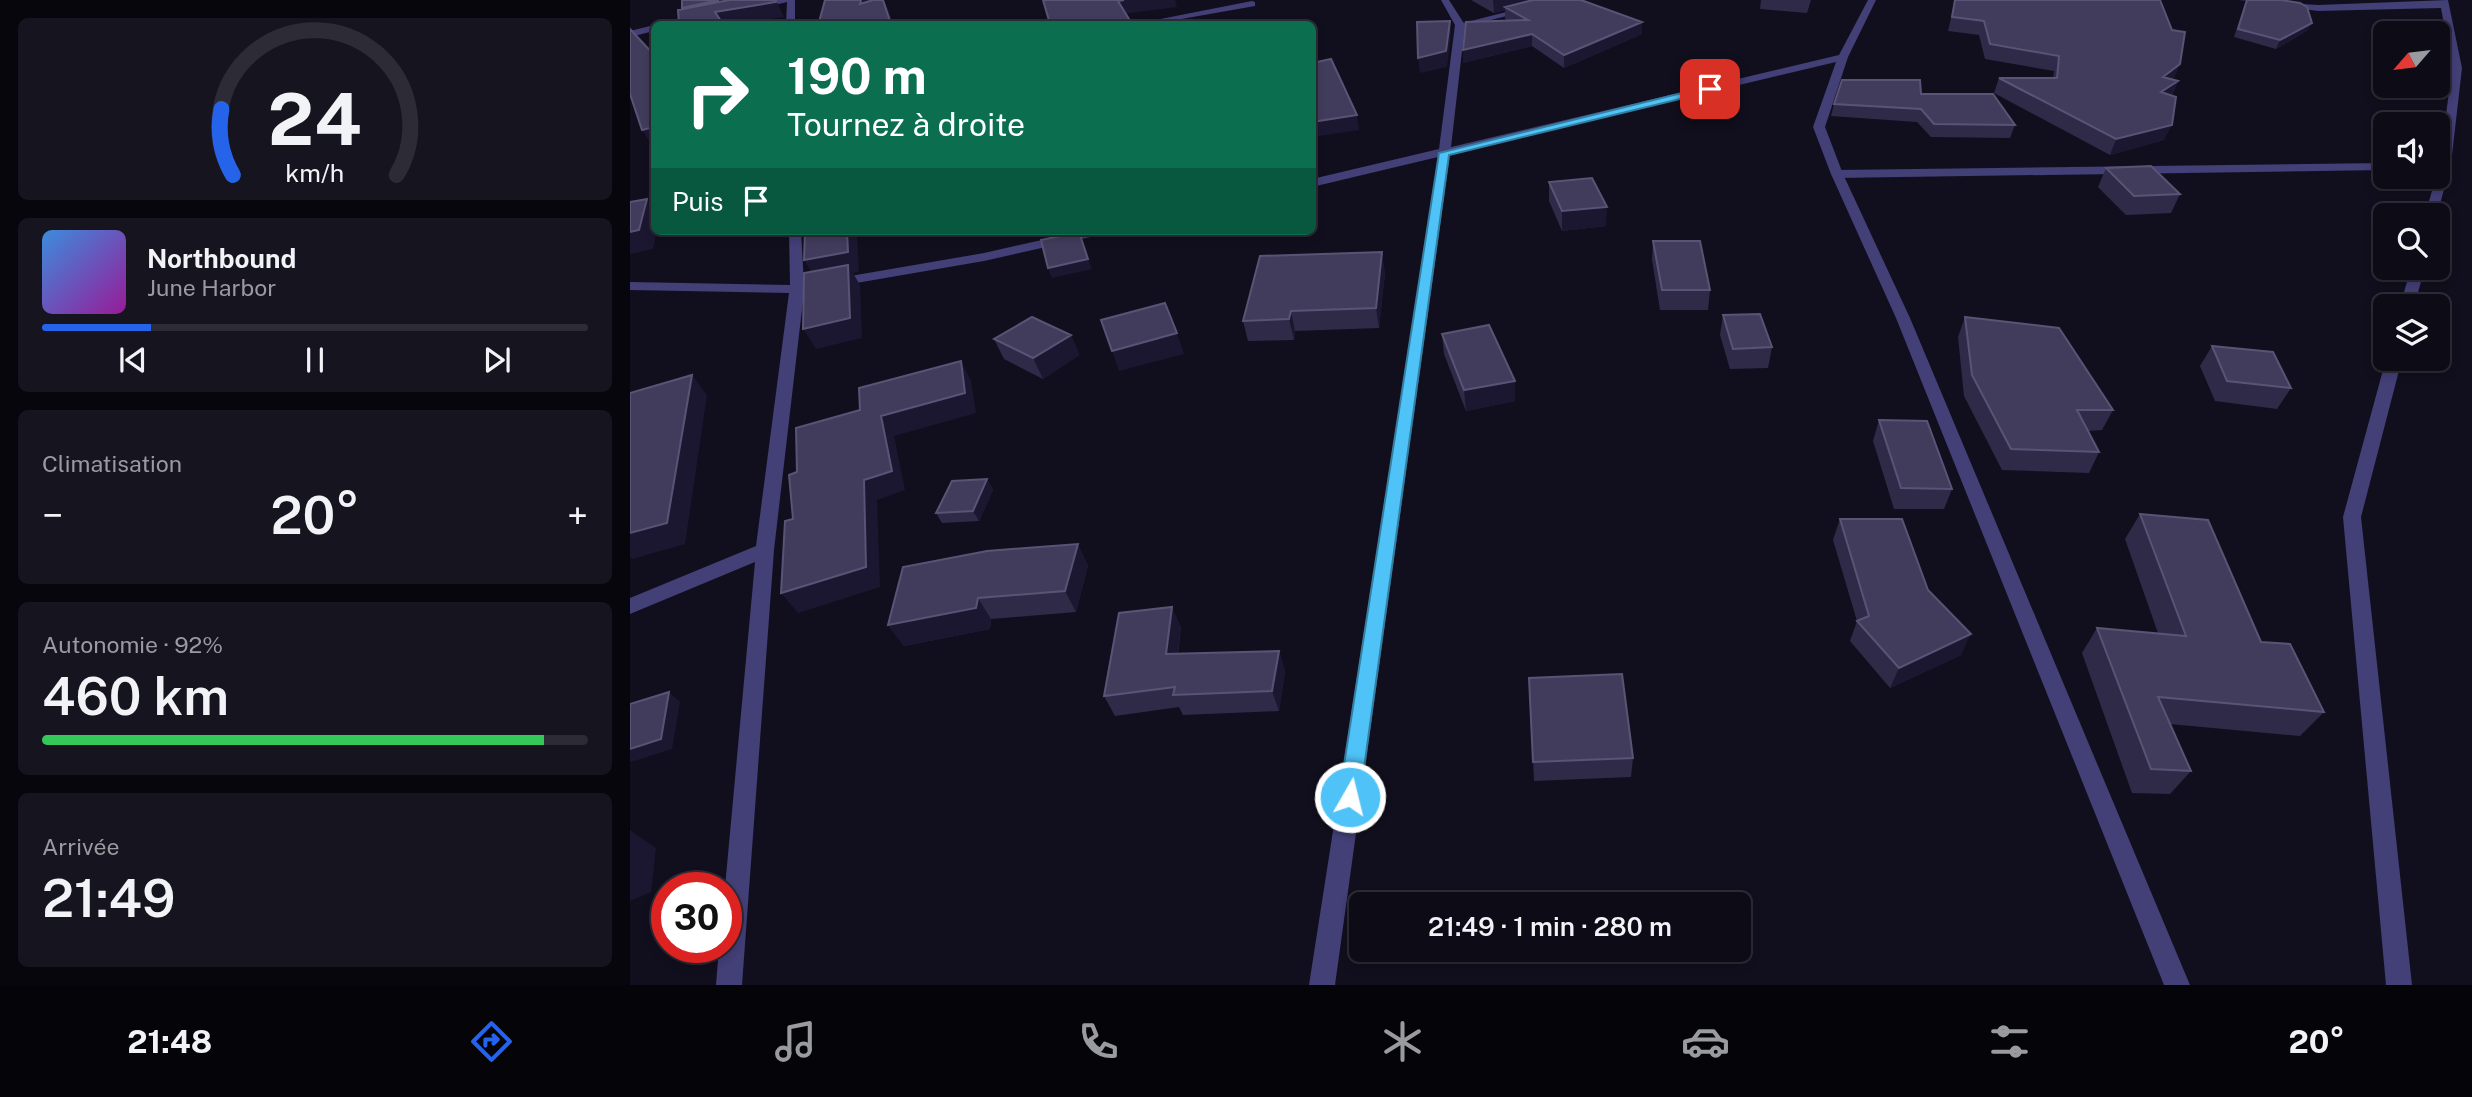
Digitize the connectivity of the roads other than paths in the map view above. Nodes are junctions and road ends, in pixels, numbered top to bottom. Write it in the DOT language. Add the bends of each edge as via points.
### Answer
graph roads {
  1 [pos="784,0"];
  2 [pos="791,0"];
  3 [pos="1445,0"];
  4 [pos="1565,0"];
  5 [pos="1872,0"];
  6 [pos="2242,0"];
  7 [pos="2444,3"];
  8 [pos="1252,4"];
  9 [pos="747,8"];
  10 [pos="709,16"];
  11 [pos="685,21"];
  12 [pos="790,21"];
  13 [pos="1157,21"];
  14 [pos="1460,25"];
  15 [pos="651,29"];
  16 [pos="630,34"];
  17 [pos="1843,57"];
  18 [pos="2450,112"];
  19 [pos="1444,153"];
  20 [pos="2373,166"];
  21 [pos="1837,174"];
  22 [pos="1316,182"];
  23 [pos="795,235"];
  24 [pos="1081,235"];
  25 [pos="630,286"];
  26 [pos="797,289"];
  27 [pos="2391,371"];
  28 [pos="765,550"];
  29 [pos="630,606"];
  30 [pos="729,985"];
  31 [pos="1322,985"];
  32 [pos="2177,985"];
  33 [pos="2399,985"];
  1 -- 9 [label="street"];
  2 -- 12 [label="street"];
  3 -- 14 [label="street"];
  4 -- 14 [label="street"];
  5 -- 17 [label="street"];
  6 -- 7 [label="street" via="2319,8"];
  7 -- 18 [label="street" via="2457,68"];
  8 -- 13 [label="street"];
  10 -- 11 [label="street"];
  14 -- 19 [label="street"];
  15 -- 16 [label="street"];
  17 -- 19 [label="street"];
  17 -- 21 [label="street" via="1819,127"];
  19 -- 22 [label="street"];
  19 -- 31 [label="street"];
  20 -- 21 [label="street"];
  21 -- 32 [label="street" via="1903,318"];
  23 -- 26 [label="street"];
  24 -- 26 [label="street"];
  25 -- 26 [label="street"];
  26 -- 28 [label="street"];
  27 -- 33 [label="street" via="2352,517"];
  28 -- 29 [label="street"];
  28 -- 30 [label="street"];
}
